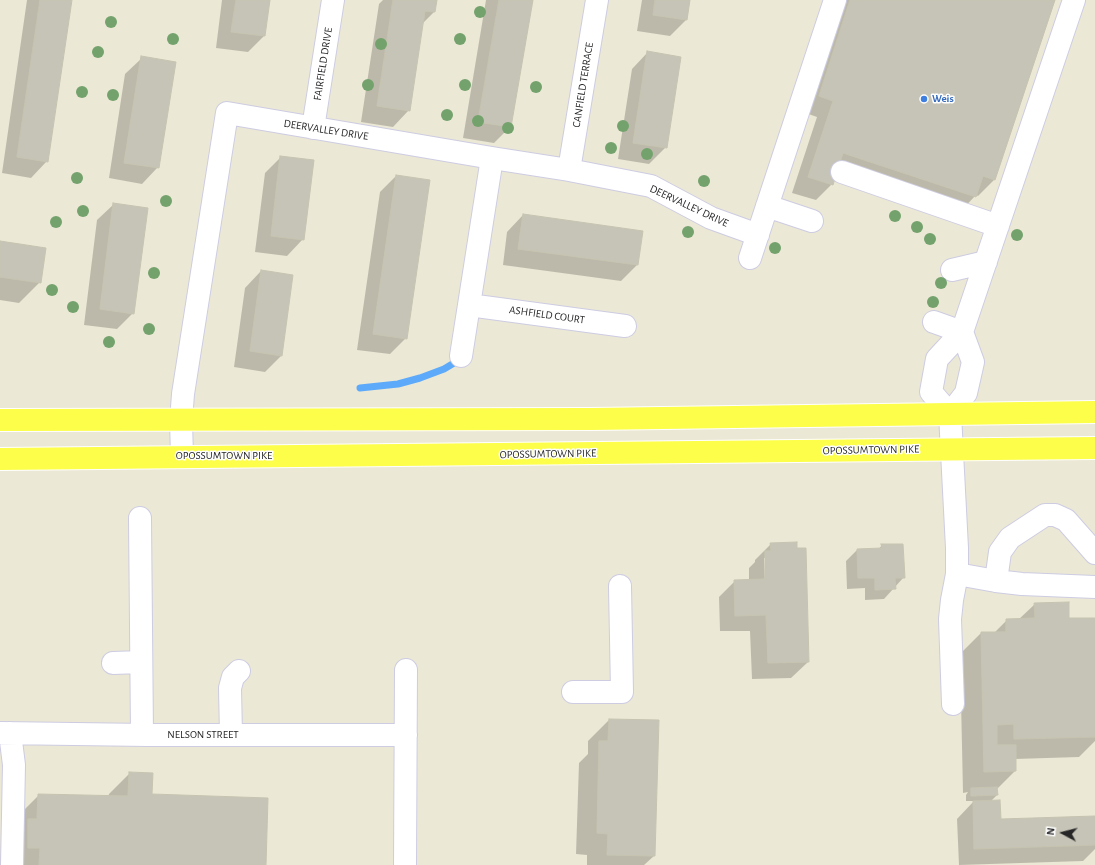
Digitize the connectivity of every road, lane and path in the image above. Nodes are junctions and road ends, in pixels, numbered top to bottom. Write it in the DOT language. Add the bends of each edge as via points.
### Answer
graph roads {
  1 [pos="333,0"];
  2 [pos="597,0"];
  3 [pos="835,0"];
  4 [pos="1074,0"];
  5 [pos="313,128"];
  6 [pos="492,158"];
  7 [pos="569,170"];
  8 [pos="842,172"];
  9 [pos="768,206"];
  10 [pos="812,221"];
  11 [pos="998,226"];
  12 [pos="758,235"];
  13 [pos="750,258"];
  14 [pos="986,262"];
  15 [pos="952,270"];
  16 [pos="469,304"];
  17 [pos="934,322"];
  18 [pos="625,326"];
  19 [pos="962,332"];
  20 [pos="461,356"];
  21 [pos="1095,412"];
  22 [pos="950,414"];
  23 [pos="0,420"];
  24 [pos="182,421"];
  25 [pos="1095,448"];
  26 [pos="952,449"];
  27 [pos="182,456"];
  28 [pos="0,459"];
  29 [pos="140,518"];
  30 [pos="1095,553"];
  31 [pos="957,574"];
  32 [pos="996,582"];
  33 [pos="620,586"];
  34 [pos="1095,587"];
  35 [pos="141,662"];
  36 [pos="113,663"];
  37 [pos="406,670"];
  38 [pos="239,671"];
  39 [pos="573,692"];
  40 [pos="953,704"];
  41 [pos="5,733"];
  42 [pos="142,735"];
  43 [pos="231,735"];
  44 [pos="406,735"];
  45 [pos="12,865"];
  46 [pos="406,865"];
  1 -- 5 [label="street, FAIRFIELD DRIVE"];
  2 -- 7 [label="street, CANFIELD TERRACE"];
  3 -- 9 [label="street"];
  4 -- 11 [label="street"];
  5 -- 6 [label="street, DEERVALLEY DRIVE"];
  5 -- 24 [label="street, DEERVALLEY DRIVE" via="227,113 183,394"];
  6 -- 7 [label="street, DEERVALLEY DRIVE"];
  6 -- 16 [label="street"];
  7 -- 12 [label="street, DEERVALLEY DRIVE" via="651,186 711,218"];
  8 -- 11 [label="street"];
  9 -- 10 [label="street"];
  9 -- 12 [label="street"];
  11 -- 14 [label="street"];
  12 -- 13 [label="street"];
  14 -- 15 [label="street"];
  14 -- 19 [label="street"];
  16 -- 18 [label="street, ASHFIELD COURT"];
  16 -- 20 [label="street"];
  17 -- 19 [label="street"];
  19 -- 22 [label="street" via="973,362 966,393"];
  19 -- 22 [label="street" via="938,359 931,392"];
  21 -- 22 [label="main road"];
  22 -- 24 [label="main road"];
  22 -- 26 [label="street"];
  23 -- 24 [label="main road"];
  24 -- 27 [label="street, DEERVALLEY DRIVE"];
  25 -- 26 [label="main road, OPOSSUMTOWN PIKE"];
  26 -- 27 [label="main road, OPOSSUMTOWN PIKE"];
  26 -- 31 [label="street"];
  27 -- 28 [label="main road, OPOSSUMTOWN PIKE"];
  29 -- 35 [label="street"];
  30 -- 32 [label="street" via="1066,520 1045,514 1010,538 1000,552"];
  31 -- 32 [label="street"];
  31 -- 40 [label="street" via="950,619"];
  32 -- 34 [label="street"];
  33 -- 39 [label="street" via="622,692"];
  35 -- 36 [label="street"];
  35 -- 42 [label="street"];
  37 -- 44 [label="street"];
  38 -- 43 [label="street" via="233,677 230,688"];
  41 -- 42 [label="street, NELSON STREET"];
  41 -- 45 [label="street" via="14,765"];
  42 -- 43 [label="street, NELSON STREET"];
  43 -- 44 [label="street, NELSON STREET"];
  44 -- 46 [label="street"];
}
